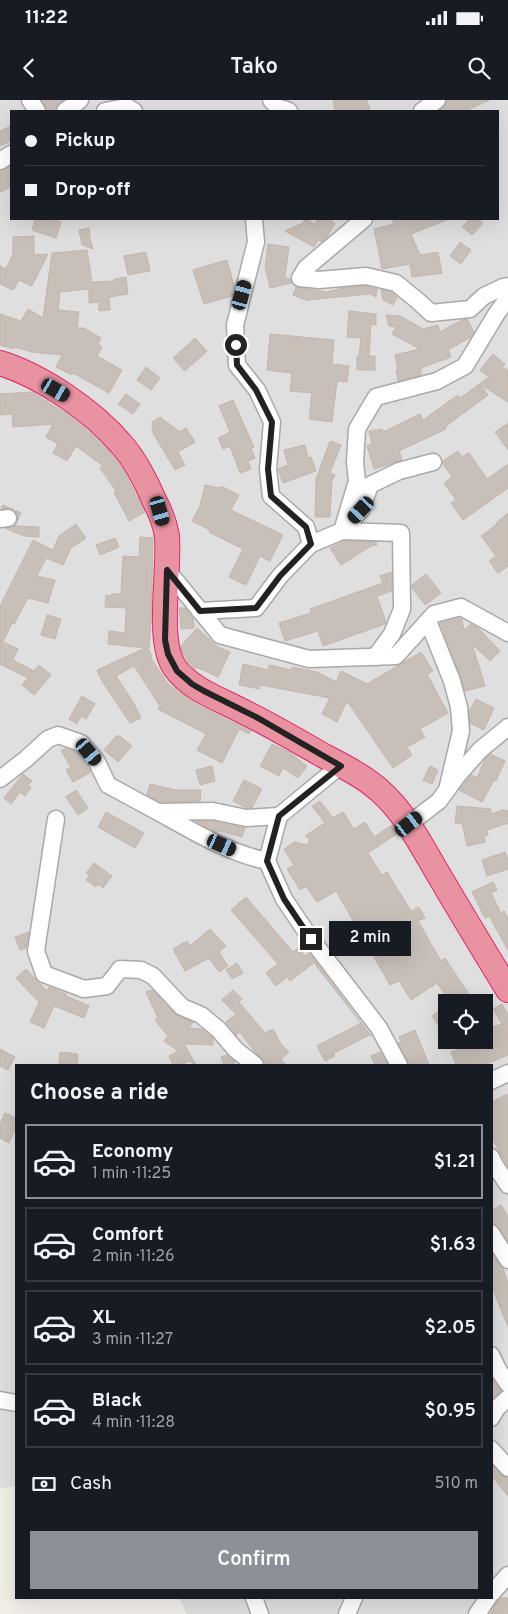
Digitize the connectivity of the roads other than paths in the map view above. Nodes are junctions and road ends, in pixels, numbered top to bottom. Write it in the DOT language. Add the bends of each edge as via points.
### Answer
graph roads {
  1 [pos="80,100"];
  2 [pos="271,100"];
  3 [pos="437,100"];
  4 [pos="66,110"];
  5 [pos="110,110"];
  6 [pos="132,110"];
  7 [pos="286,110"];
  8 [pos="423,110"];
  9 [pos="254,220"];
  10 [pos="363,220"];
  11 [pos="508,286"];
  12 [pos="508,298"];
  13 [pos="3,367"];
  14 [pos="434,462"];
  15 [pos="342,531"];
  16 [pos="311,544"];
  17 [pos="167,570"];
  18 [pos="200,611"];
  19 [pos="428,621"];
  20 [pos="508,633"];
  21 [pos="375,657"];
  22 [pos="508,727"];
  23 [pos="341,766"];
  24 [pos="0,779"];
  25 [pos="447,790"];
  26 [pos="158,812"];
  27 [pos="279,816"];
  28 [pos="56,819"];
  29 [pos="409,824"];
  30 [pos="267,861"];
  31 [pos="508,990"];
  32 [pos="255,1064"];
  33 [pos="398,1064"];
  34 [pos="508,1073"];
  35 [pos="493,1080"];
  36 [pos="493,1161"];
  37 [pos="508,1185"];
  38 [pos="493,1236"];
  39 [pos="508,1260"];
  40 [pos="493,1359"];
  41 [pos="508,1384"];
  42 [pos="508,1398"];
  43 [pos="0,1400"];
  44 [pos="15,1403"];
  45 [pos="493,1415"];
  46 [pos="493,1451"];
  47 [pos="508,1468"];
  48 [pos="508,1575"];
  49 [pos="493,1592"];
  50 [pos="254,1599"];
  51 [pos="354,1599"];
  52 [pos="487,1599"];
  53 [pos="260,1614"];
  54 [pos="347,1614"];
  55 [pos="477,1614"];
  1 -- 4 [label="street"];
  2 -- 7 [label="street"];
  3 -- 8 [label="street"];
  5 -- 6 [label="street" via="127,107"];
  9 -- 16 [label="street" via="256,242 234,326 237,365 256,390 272,422 268,469 271,496 306,527"];
  10 -- 11 [label="street" via="306,268 300,278 319,280 366,276 396,282 431,313 470,309 484,296"];
  12 -- 15 [label="street" via="465,366 437,381 376,397 357,429 357,481"];
  13 -- 17 [label="highway" via="73,400 122,445 160,511 167,535"];
  14 -- 15 [label="street" via="399,470 370,485 361,510"];
  15 -- 16 [label="street"];
  15 -- 21 [label="street" via="401,533 402,610 392,634"];
  16 -- 18 [label="street" via="280,576 256,608"];
  17 -- 18 [label="street"];
  17 -- 23 [label="highway" via="165,640 177,671 198,687"];
  18 -- 21 [label="street" via="220,635 309,659"];
  19 -- 20 [label="street" via="434,614 461,607"];
  19 -- 21 [label="street" via="396,656"];
  19 -- 25 [label="street" via="459,706 461,731"];
  22 -- 25 [label="street" via="480,750"];
  23 -- 27 [label="street"];
  23 -- 29 [label="highway" via="379,790"];
  24 -- 26 [label="street" via="48,739 58,735 81,743 97,762 108,784"];
  25 -- 29 [label="street"];
  26 -- 27 [label="street" via="213,811 246,818"];
  26 -- 30 [label="street" via="218,843"];
  27 -- 30 [label="street"];
  28 -- 32 [label="street" via="36,951 44,974 84,990 107,986 120,969 141,970 153,976 182,1007 201,1015 218,1029 236,1050"];
  29 -- 31 [label="highway"];
  30 -- 33 [label="street" via="284,899 378,1028"];
  34 -- 35 [label="street"];
  36 -- 37 [label="street"];
  38 -- 39 [label="street"];
  40 -- 41 [label="street"];
  42 -- 45 [label="street"];
  43 -- 44 [label="street"];
  46 -- 47 [label="street"];
  48 -- 49 [label="street"];
  50 -- 53 [label="street"];
  51 -- 54 [label="street"];
  52 -- 55 [label="street"];
}
